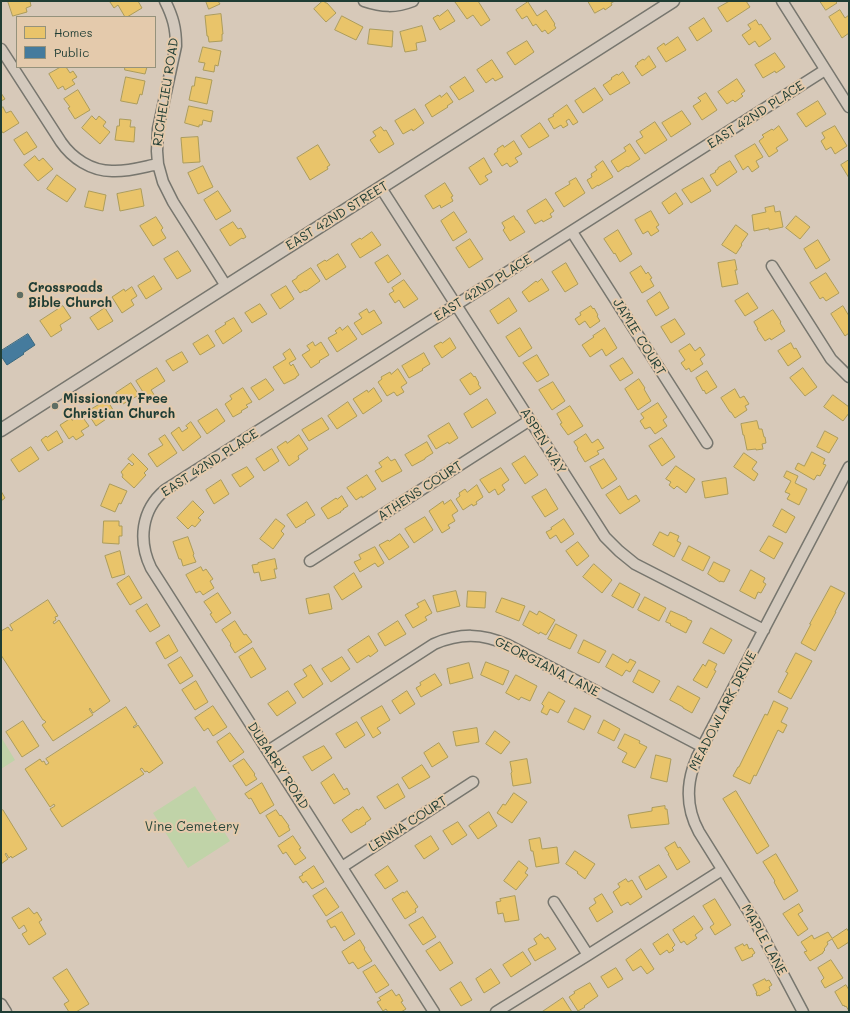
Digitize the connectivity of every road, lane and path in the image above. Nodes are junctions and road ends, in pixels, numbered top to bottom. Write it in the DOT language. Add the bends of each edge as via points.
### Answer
graph roads {
  1 [pos="165,1"];
  2 [pos="364,1"];
  3 [pos="413,1"];
  4 [pos="673,1"];
  5 [pos="782,1"];
  6 [pos="1,49"];
  7 [pos="825,70"];
  8 [pos="849,107"];
  9 [pos="158,164"];
  10 [pos="380,188"];
  11 [pos="572,232"];
  12 [pos="772,266"];
  13 [pos="226,286"];
  14 [pos="456,305"];
  15 [pos="849,378"];
  16 [pos="530,420"];
  17 [pos="1,430"];
  18 [pos="707,443"];
  19 [pos="849,467"];
  20 [pos="148,514"];
  21 [pos="310,562"];
  22 [pos="764,630"];
  23 [pos="703,747"];
  24 [pos="268,751"];
  25 [pos="473,782"];
  26 [pos="342,867"];
  27 [pos="722,870"];
  28 [pos="554,902"];
  29 [pos="588,955"];
  30 [pos="1,1004"];
  31 [pos="6,1012"];
  32 [pos="434,1012"];
  33 [pos="496,1012"];
  34 [pos="803,1012"];
  1 -- 9 [label="street, RICHELIEU ROAD" via="174,24 176,46 158,129"];
  2 -- 3 [label="street" via="387,6"];
  4 -- 10 [label="street, EAST 42ND STREET"];
  5 -- 7 [label="street"];
  6 -- 9 [label="street" via="60,142 78,160 92,167 112,171"];
  7 -- 8 [label="street"];
  7 -- 11 [label="street, EAST 42ND PLACE"];
  9 -- 13 [label="street, RICHELIEU ROAD" via="173,202"];
  10 -- 13 [label="street, EAST 42ND STREET"];
  10 -- 14 [label="street, ASPEN WAY"];
  11 -- 14 [label="street, EAST 42ND PLACE"];
  11 -- 18 [label="street, JAMIE COURT"];
  12 -- 15 [label="street" via="831,359"];
  13 -- 17 [label="street, EAST 42ND STREET"];
  14 -- 16 [label="street, ASPEN WAY"];
  14 -- 20 [label="street, EAST 42ND PLACE" via="165,490"];
  16 -- 21 [label="street, ATHENS COURT"];
  16 -- 22 [label="street, ASPEN WAY" via="602,533 619,551 635,564"];
  19 -- 22 [label="street, MEADOWLARK DRIVE"];
  20 -- 24 [label="street, DUBARRY ROAD" via="144,523 143,541 151,568"];
  22 -- 23 [label="street, MEADOWLARK DRIVE"];
  23 -- 24 [label="street, GEORGIANA LANE" via="508,644 495,639 471,636 452,637 434,644"];
  23 -- 27 [label="street, MEADOWLARK DRIVE" via="692,770 689,805 698,832"];
  24 -- 26 [label="street, DUBARRY ROAD"];
  25 -- 26 [label="street, LENNA COURT"];
  26 -- 32 [label="street, DUBARRY ROAD"];
  27 -- 29 [label="street"];
  27 -- 34 [label="street, MAPLE LANE" via="757,925"];
  28 -- 29 [label="street"];
  29 -- 33 [label="street"];
  30 -- 31 [label="street"];
}
